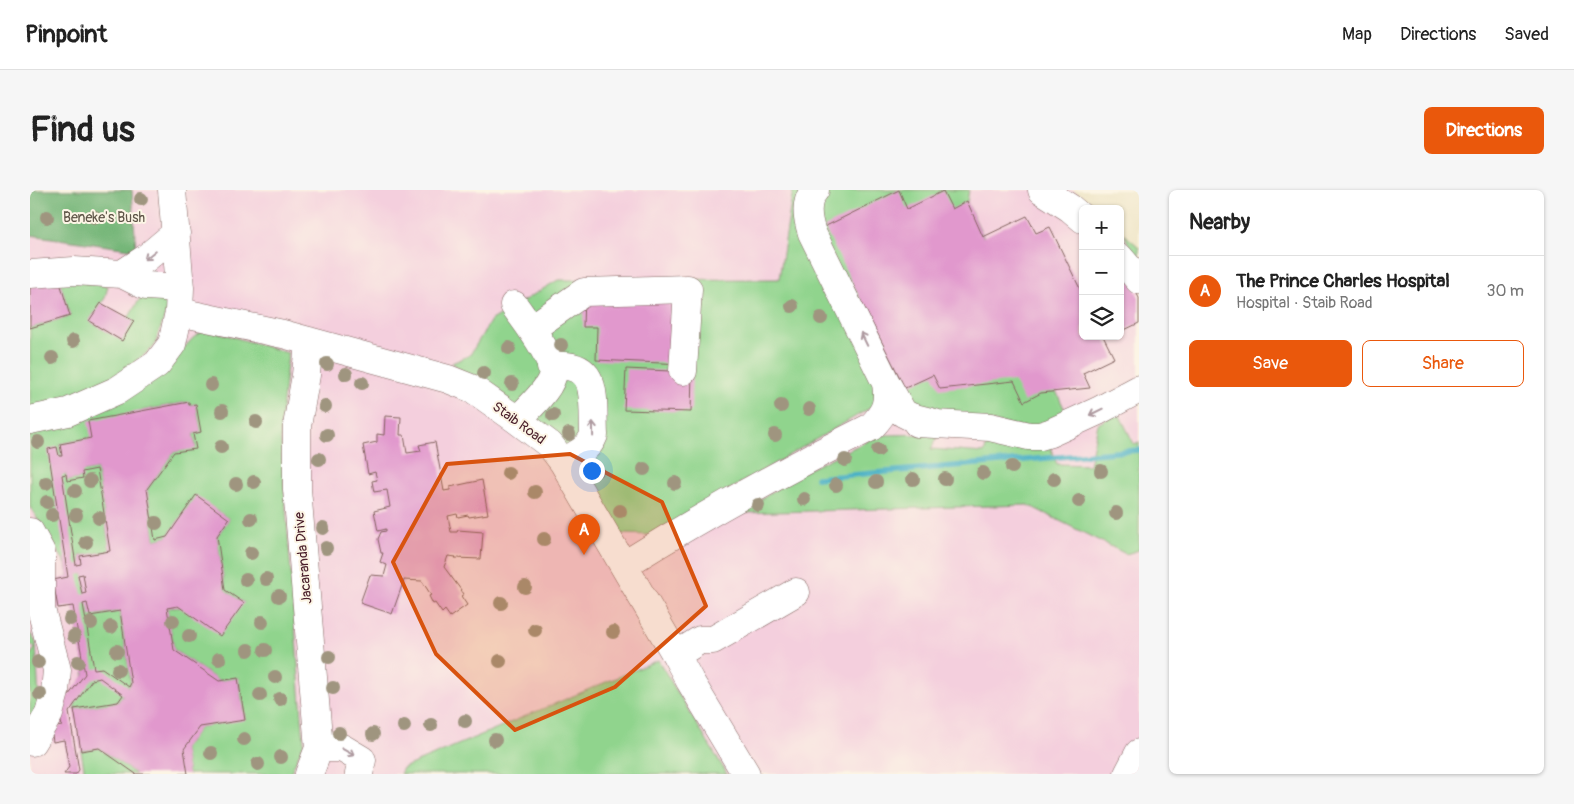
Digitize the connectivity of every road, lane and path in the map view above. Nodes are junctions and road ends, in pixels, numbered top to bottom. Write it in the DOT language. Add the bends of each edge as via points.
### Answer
graph roads {
  1 [pos="172,190"];
  2 [pos="815,190"];
  3 [pos="1042,190"];
  4 [pos="1079,216"];
  5 [pos="176,233"];
  6 [pos="1124,263"];
  7 [pos="30,274"];
  8 [pos="122,274"];
  9 [pos="1139,280"];
  10 [pos="180,300"];
  11 [pos="514,305"];
  12 [pos="531,329"];
  13 [pos="309,341"];
  14 [pos="551,367"];
  15 [pos="683,371"];
  16 [pos="886,382"];
  17 [pos="1139,389"];
  18 [pos="30,420"];
  19 [pos="517,420"];
  20 [pos="935,423"];
  21 [pos="871,426"];
  22 [pos="563,462"];
  23 [pos="30,532"];
  24 [pos="624,565"];
  25 [pos="796,592"];
  26 [pos="679,659"];
  27 [pos="32,742"];
  28 [pos="319,748"];
  29 [pos="1139,753"];
  30 [pos="309,774"];
  31 [pos="359,774"];
  32 [pos="746,774"];
  33 [pos="1128,774"];
  1 -- 5 [label="street"];
  16 -- 2 [label="street, one-way" via="812,233 807,212"];
  3 -- 4 [label="street"];
  5 -- 8 [label="street, one-way"];
  5 -- 10 [label="street"];
  6 -- 9 [label="street"];
  7 -- 8 [label="street" via="74,271"];
  8 -- 10 [label="street, Staib Road"];
  10 -- 13 [label="street, Staib Road"];
  10 -- 18 [label="street" via="172,344 157,364 118,390 68,412"];
  11 -- 12 [label="street"];
  12 -- 14 [label="street"];
  12 -- 15 [label="street" via="584,292 688,289"];
  13 -- 19 [label="street, Staib Road" via="448,379 473,389"];
  13 -- 28 [label="street, Jacaranda Drive" via="297,426 297,489"];
  14 -- 19 [label="street" via="552,377 547,387"];
  22 -- 14 [label="street, one-way" via="592,442 591,388 589,378 578,368 566,364"];
  16 -- 20 [label="street" via="904,413"];
  16 -- 21 [label="street" via="886,406"];
  17 -- 20 [label="street, one-way" via="1040,436 990,427"];
  19 -- 22 [label="street, Staib Road" via="550,444"];
  20 -- 21 [label="street"];
  21 -- 24 [label="street" via="797,464"];
  22 -- 24 [label="street, Staib Road"];
  23 -- 27 [label="street" via="41,552 41,609 57,670 49,714"];
  24 -- 26 [label="street, Staib Road"];
  25 -- 26 [label="street" via="713,640 700,640"];
  26 -- 32 [label="street, Staib Road"];
  28 -- 30 [label="street, Jacaranda Drive"];
  28 -- 31 [label="street, one-way" via="342,748 362,760"];
  29 -- 33 [label="street"];
}
